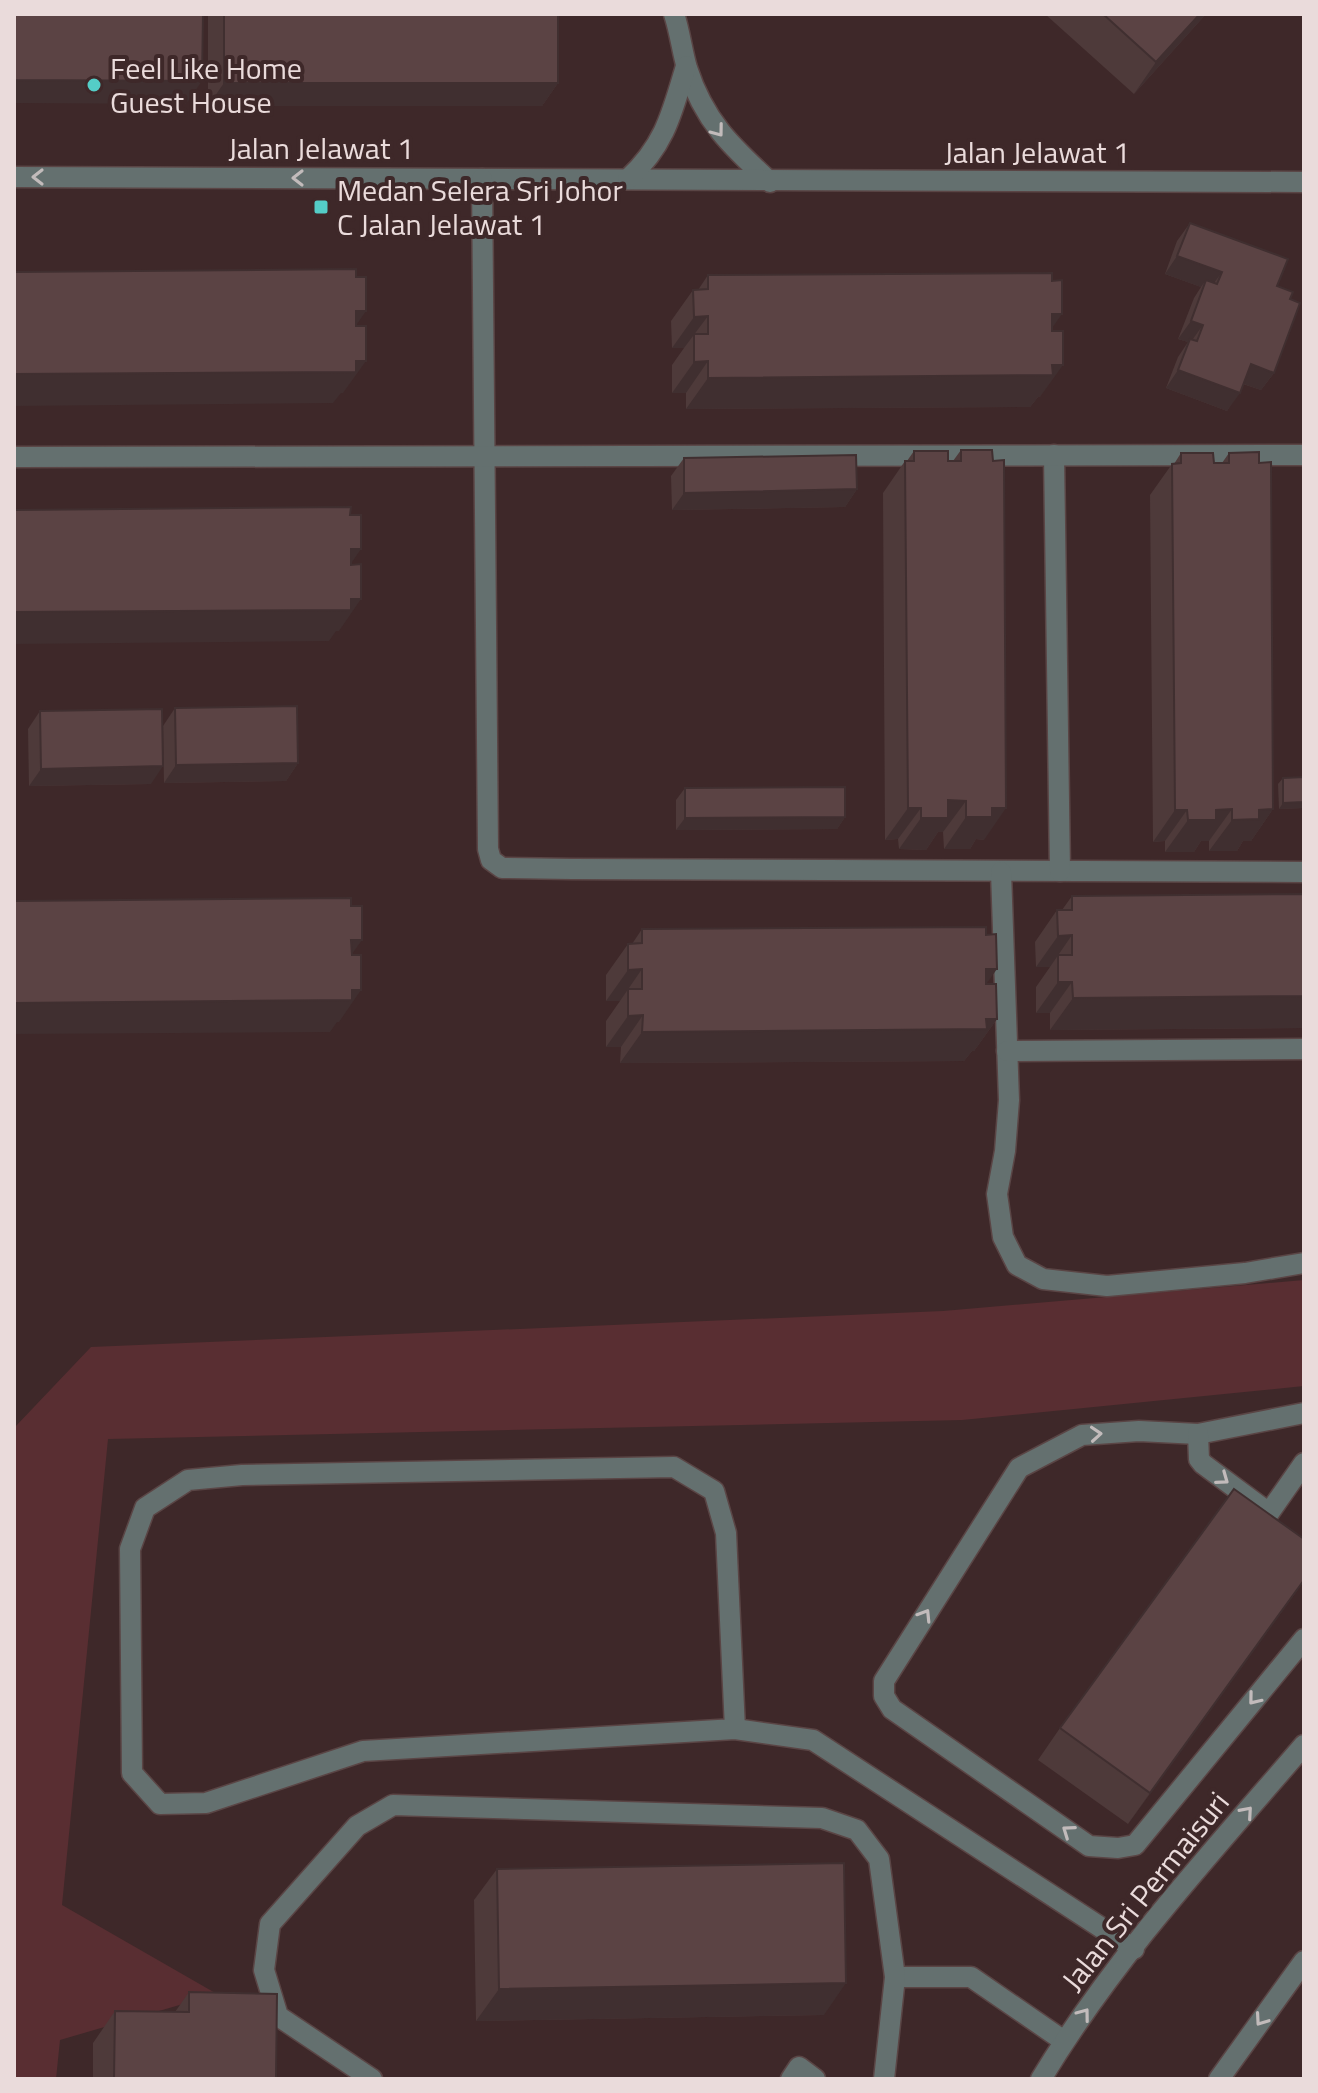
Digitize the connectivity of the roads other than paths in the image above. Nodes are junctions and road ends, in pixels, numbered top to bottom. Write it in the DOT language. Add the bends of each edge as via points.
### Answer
graph roads {
  1 [pos="674,14"];
  2 [pos="686,66"];
  3 [pos="14,177"];
  4 [pos="482,179"];
  5 [pos="628,179"];
  6 [pos="770,182"];
  7 [pos="1304,182"];
  8 [pos="1054,455"];
  9 [pos="1304,455"];
  10 [pos="484,456"];
  11 [pos="14,457"];
  12 [pos="1060,871"];
  13 [pos="1001,872"];
  14 [pos="1304,872"];
  15 [pos="1304,1049"];
  16 [pos="1007,1051"];
  17 [pos="1304,1263"];
  18 [pos="1304,1413"];
  19 [pos="1198,1434"];
  20 [pos="1304,1463"];
  21 [pos="1304,1639"];
  22 [pos="735,1729"];
  23 [pos="1304,1745"];
  24 [pos="1134,1949"];
  25 [pos="1304,1961"];
  26 [pos="895,1977"];
  27 [pos="1064,2041"];
  28 [pos="372,2079"];
  29 [pos="791,2079"];
  30 [pos="815,2079"];
  31 [pos="884,2079"];
  32 [pos="1041,2079"];
  33 [pos="1219,2079"];
  1 -- 2 [label="street"];
  2 -- 5 [label="street" via="655,151"];
  2 -- 6 [label="street, one-way" via="712,123"];
  4 -- 3 [label="street, Jalan Jelawat 1, one-way"];
  4 -- 5 [label="street, Jalan Jelawat 1"];
  4 -- 10 [label="street"];
  5 -- 6 [label="street, Jalan Jelawat 1"];
  6 -- 7 [label="street, Jalan Jelawat 1"];
  8 -- 9 [label="street"];
  8 -- 10 [label="street"];
  8 -- 12 [label="street"];
  10 -- 11 [label="street"];
  10 -- 13 [label="street" via="491,860 502,868"];
  12 -- 13 [label="street"];
  12 -- 14 [label="street"];
  13 -- 16 [label="street"];
  15 -- 16 [label="street"];
  16 -- 17 [label="street" via="1009,1100 997,1194 1003,1237 1017,1265 1043,1279 1107,1286"];
  18 -- 19 [label="street"];
  19 -- 20 [label="street, one-way" via="1203,1464 1269,1513"];
  21 -- 19 [label="street, one-way" via="1135,1845 1118,1848 1089,1846 892,1709 884,1696 884,1681 1019,1468 1082,1435"];
  22 -- 22 [label="street" via="363,1751 206,1803 160,1804 132,1773 130,1549 145,1508 188,1480 674,1467 714,1491 726,1533"];
  22 -- 24 [label="street" via="813,1740"];
  24 -- 23 [label="street, Jalan Sri Permaisuri, one-way"];
  27 -- 24 [label="street, Jalan Sri Permaisuri, one-way"];
  25 -- 33 [label="street, one-way"];
  26 -- 27 [label="street" via="971,1977"];
  26 -- 28 [label="street" via="879,1859 857,1830 822,1818 393,1805 357,1826 270,1924 264,1970 278,2016"];
  26 -- 31 [label="street"];
  27 -- 32 [label="street, Jalan Sri Permaisuri"];
  29 -- 30 [label="street" via="799,2067"];
}
